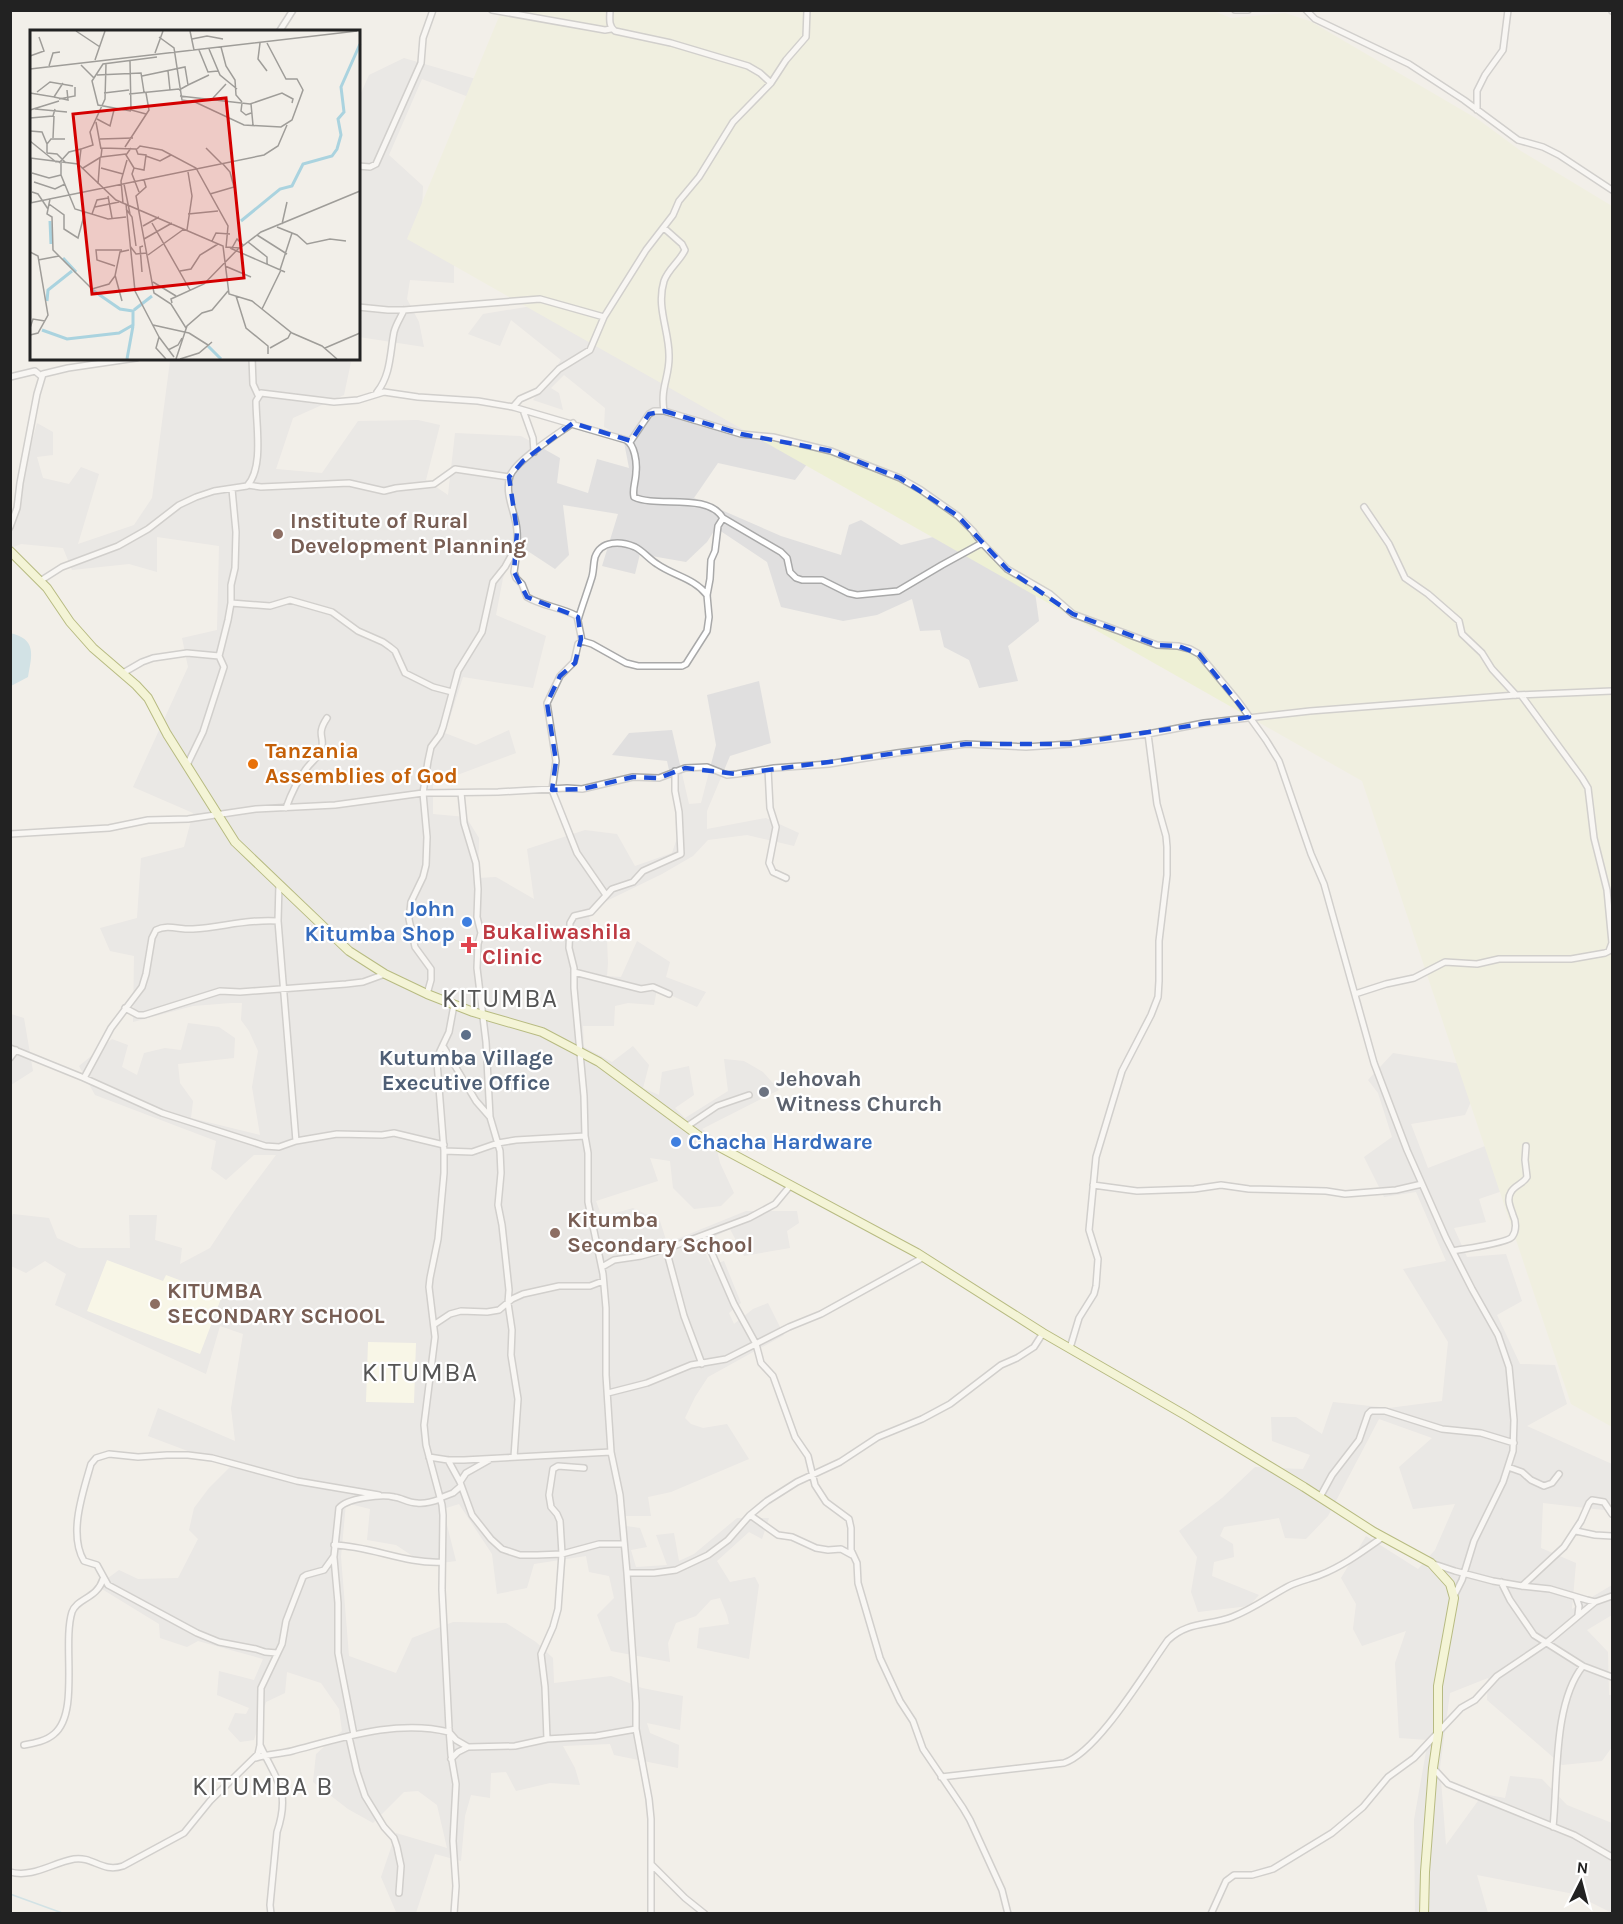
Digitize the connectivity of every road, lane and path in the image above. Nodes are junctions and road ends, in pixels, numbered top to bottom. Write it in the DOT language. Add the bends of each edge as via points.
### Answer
graph roads {
  1 [pos="293,10"];
  2 [pos="433,10"];
  3 [pos="492,10"];
  4 [pos="610,10"];
  5 [pos="1235,10"];
  6 [pos="1248,10"];
  7 [pos="1306,10"];
  8 [pos="1508,10"];
  9 [pos="807,11"];
  10 [pos="611,29"];
  11 [pos="280,30"];
  12 [pos="771,83"];
  13 [pos="1477,110"];
  14 [pos="360,166"];
  15 [pos="1612,190"];
  16 [pos="664,228"];
  17 [pos="360,307"];
  18 [pos="404,310"];
  19 [pos="604,317"];
  20 [pos="122,360"];
  21 [pos="252,360"];
  22 [pos="10,376"];
  23 [pos="41,376"];
  24 [pos="376,393"];
  25 [pos="258,395"];
  26 [pos="513,407"];
  27 [pos="523,410"];
  28 [pos="664,411"];
  29 [pos="573,423"];
  30 [pos="630,442"];
  31 [pos="534,452"];
  32 [pos="509,477"];
  33 [pos="248,485"];
  34 [pos="232,489"];
  35 [pos="1364,507"];
  36 [pos="723,518"];
  37 [pos="10,526"];
  38 [pos="982,543"];
  39 [pos="516,547"];
  40 [pos="10,551"];
  41 [pos="40,581"];
  42 [pos="706,596"];
  43 [pos="231,603"];
  44 [pos="578,621"];
  45 [pos="582,641"];
  46 [pos="219,656"];
  47 [pos="123,673"];
  48 [pos="1612,691"];
  49 [pos="452,692"];
  50 [pos="1519,695"];
  51 [pos="1249,717"];
  52 [pos="327,718"];
  53 [pos="1148,734"];
  54 [pos="187,765"];
  55 [pos="768,769"];
  56 [pos="675,771"];
  57 [pos="552,790"];
  58 [pos="423,793"];
  59 [pos="461,793"];
  60 [pos="286,808"];
  61 [pos="216,814"];
  62 [pos="10,834"];
  63 [pos="786,878"];
  64 [pos="279,884"];
  65 [pos="606,895"];
  66 [pos="278,921"];
  67 [pos="574,972"];
  68 [pos="385,974"];
  69 [pos="283,990"];
  70 [pos="427,994"];
  71 [pos="669,994"];
  72 [pos="1356,994"];
  73 [pos="454,1005"];
  74 [pos="125,1008"];
  75 [pos="482,1015"];
  76 [pos="443,1046"];
  77 [pos="13,1049"];
  78 [pos="579,1053"];
  79 [pos="10,1058"];
  80 [pos="84,1078"];
  81 [pos="749,1095"];
  82 [pos="490,1117"];
  83 [pos="686,1127"];
  84 [pos="585,1134"];
  85 [pos="296,1141"];
  86 [pos="498,1143"];
  87 [pos="1526,1146"];
  88 [pos="444,1148"];
  89 [pos="1422,1184"];
  90 [pos="1093,1185"];
  91 [pos="790,1186"];
  92 [pos="704,1235"];
  93 [pos="666,1249"];
  94 [pos="1453,1251"];
  95 [pos="924,1257"];
  96 [pos="602,1266"];
  97 [pos="603,1281"];
  98 [pos="508,1303"];
  99 [pos="435,1324"];
  100 [pos="1043,1333"];
  101 [pos="756,1344"];
  102 [pos="1070,1348"];
  103 [pos="702,1364"];
  104 [pos="608,1393"];
  105 [pos="1514,1443"];
  106 [pos="611,1452"];
  107 [pos="429,1456"];
  108 [pos="514,1457"];
  109 [pos="493,1458"];
  110 [pos="448,1460"];
  111 [pos="1508,1467"];
  112 [pos="584,1468"];
  113 [pos="1559,1474"];
  114 [pos="812,1475"];
  115 [pos="460,1484"];
  116 [pos="384,1496"];
  117 [pos="1320,1497"];
  118 [pos="440,1498"];
  119 [pos="1612,1514"];
  120 [pos="750,1515"];
  121 [pos="1576,1531"];
  122 [pos="1612,1536"];
  123 [pos="1383,1537"];
  124 [pos="623,1544"];
  125 [pos="334,1545"];
  126 [pos="562,1554"];
  127 [pos="852,1554"];
  128 [pos="334,1556"];
  129 [pos="442,1562"];
  130 [pos="1431,1563"];
  131 [pos="627,1573"];
  132 [pos="1464,1574"];
  133 [pos="103,1579"];
  134 [pos="1501,1582"];
  135 [pos="1522,1586"];
  136 [pos="1612,1596"];
  137 [pos="1576,1597"];
  138 [pos="1454,1598"];
  139 [pos="1595,1602"];
  140 [pos="1578,1617"];
  141 [pos="1545,1643"];
  142 [pos="277,1653"];
  143 [pos="1583,1666"];
  144 [pos="1612,1677"];
  145 [pos="636,1729"];
  146 [pos="449,1732"];
  147 [pos="1438,1733"];
  148 [pos="351,1736"];
  149 [pos="547,1739"];
  150 [pos="24,1745"];
  151 [pos="260,1745"];
  152 [pos="468,1747"];
  153 [pos="265,1755"];
  154 [pos="256,1758"];
  155 [pos="451,1759"];
  156 [pos="1433,1768"];
  157 [pos="941,1777"];
  158 [pos="1553,1827"];
  159 [pos="1612,1857"];
  160 [pos="652,1865"];
  161 [pos="10,1872"];
  162 [pos="399,1893"];
  163 [pos="271,1914"];
  164 [pos="454,1914"];
  165 [pos="651,1914"];
  166 [pos="705,1914"];
  167 [pos="1008,1914"];
  168 [pos="1211,1914"];
  169 [pos="1424,1914"];
  1 -- 11 [label="street"];
  2 -- 14 [label="street" via="423,38 421,63 376,164"];
  3 -- 10 [label="street"];
  4 -- 10 [label="street"];
  5 -- 6 [label="street"];
  7 -- 13 [label="street" via="1316,19 1408,64"];
  8 -- 13 [label="street" via="1503,50 1477,91"];
  9 -- 12 [label="street" via="806,37"];
  10 -- 12 [label="street" via="748,66"];
  12 -- 16 [label="street" via="733,122"];
  13 -- 15 [label="street" via="1518,140 1559,155"];
  16 -- 19 [label="street"];
  16 -- 28 [label="street" via="685,250 667,275 662,292 661,316 670,358 662,390"];
  17 -- 18 [label="street"];
  18 -- 19 [label="street" via="540,299"];
  18 -- 24 [label="street" via="394,330 384,381"];
  19 -- 26 [label="street" via="590,350 559,369 538,391"];
  20 -- 23 [label="street"];
  21 -- 25 [label="street" via="253,384"];
  22 -- 23 [label="street" via="34,371"];
  23 -- 37 [label="street" via="17,508"];
  24 -- 25 [label="street" via="358,400 334,402 264,392"];
  24 -- 26 [label="street"];
  25 -- 33 [label="street" via="257,465"];
  26 -- 27 [label="street"];
  27 -- 29 [label="street"];
  27 -- 31 [label="street"];
  28 -- 30 [label="street" via="651,412"];
  28 -- 38 [label="street" via="741,434 831,451 900,478 958,516"];
  29 -- 30 [label="street"];
  29 -- 31 [label="street"];
  30 -- 36 [label="street" via="637,471 634,498 695,503 712,508"];
  31 -- 32 [label="street"];
  32 -- 33 [label="street" via="455,469 434,484 381,491 350,483"];
  32 -- 39 [label="street"];
  33 -- 34 [label="street"];
  34 -- 41 [label="street" via="196,496 117,546 62,567"];
  34 -- 43 [label="street" via="237,532"];
  35 -- 50 [label="street" via="1389,544 1405,578 1459,621 1462,634"];
  36 -- 38 [label="street" via="781,552 796,578 822,580 857,595 898,591"];
  36 -- 42 [label="street" via="718,526"];
  38 -- 51 [label="street" via="1007,569 1050,594 1073,614 1157,645 1178,646 1199,654"];
  39 -- 44 [label="street" via="514,572 526,597 569,612"];
  39 -- 49 [label="street" via="493,582 482,632 458,671"];
  40 -- 41 [label="street"];
  41 -- 47 [label="street" via="70,622"];
  42 -- 44 [label="street" via="700,586 658,566 636,548 622,543 607,544 596,557"];
  42 -- 45 [label="street" via="706,631 682,666 638,666"];
  43 -- 46 [label="street"];
  43 -- 49 [label="street" via="270,606 290,600 332,612 358,631 390,646 405,673"];
  44 -- 45 [label="street"];
  45 -- 57 [label="street" via="574,662 560,676 547,703 556,761"];
  46 -- 47 [label="street" via="188,653 153,658"];
  46 -- 54 [label="street" via="224,667 220,683"];
  47 -- 54 [label="street" via="148,698"];
  48 -- 50 [label="street"];
  49 -- 58 [label="street" via="440,735 431,747"];
  50 -- 51 [label="street"];
  50 -- 72 [label="street" via="1588,788 1594,838 1607,890 1612,943 1609,951 1571,959 1445,962 1414,978"];
  51 -- 53 [label="street"];
  51 -- 72 [label="street" via="1279,761 1324,885"];
  52 -- 60 [label="street" via="321,729 321,752 299,781"];
  53 -- 55 [label="street" via="1026,747 966,744"];
  53 -- 90 [label="street" via="1167,847 1158,997 1118,1079 1096,1157"];
  54 -- 61 [label="street"];
  55 -- 56 [label="street" via="731,775 702,767"];
  55 -- 63 [label="street" via="770,808 776,827 769,863 773,872"];
  56 -- 57 [label="street" via="658,778 633,777 582,789"];
  56 -- 65 [label="street" via="681,854 643,871 633,882"];
  57 -- 59 [label="street"];
  57 -- 65 [label="street" via="577,853"];
  58 -- 59 [label="street"];
  58 -- 60 [label="street" via="335,806"];
  58 -- 70 [label="street" via="426,865 411,902 409,925 415,947 431,969"];
  59 -- 75 [label="street" via="464,823 476,863 481,933 477,968"];
  60 -- 61 [label="street"];
  61 -- 62 [label="street" via="109,828"];
  61 -- 64 [label="street" via="235,842"];
  64 -- 66 [label="street"];
  64 -- 68 [label="street" via="350,951"];
  65 -- 67 [label="street" via="591,912 571,920 569,948"];
  66 -- 69 [label="street"];
  66 -- 74 [label="street" via="257,920 195,929 158,928 152,938 144,982"];
  67 -- 71 [label="street"];
  67 -- 78 [label="street"];
  68 -- 69 [label="street" via="358,983"];
  68 -- 70 [label="street"];
  69 -- 74 [label="street" via="220,990 144,1015"];
  69 -- 85 [label="street"];
  70 -- 73 [label="street"];
  72 -- 89 [label="street" via="1374,1063"];
  73 -- 75 [label="street"];
  73 -- 76 [label="street"];
  74 -- 80 [label="street"];
  75 -- 78 [label="street" via="542,1032"];
  75 -- 82 [label="street"];
  76 -- 82 [label="street"];
  76 -- 88 [label="street" via="437,1062"];
  77 -- 79 [label="street"];
  77 -- 80 [label="street"];
  78 -- 83 [label="street" via="607,1068"];
  78 -- 84 [label="street"];
  80 -- 85 [label="street" via="162,1113 248,1142 275,1147"];
  81 -- 83 [label="street" via="717,1106"];
  82 -- 86 [label="street"];
  83 -- 91 [label="street"];
  84 -- 86 [label="street"];
  84 -- 96 [label="street" via="589,1209"];
  85 -- 88 [label="street" via="338,1134 394,1133"];
  86 -- 88 [label="street" via="472,1152"];
  86 -- 98 [label="street" via="498,1205"];
  87 -- 94 [label="street" via="1527,1177 1509,1197 1515,1221 1511,1237"];
  88 -- 99 [label="street" via="442,1209 429,1287"];
  89 -- 90 [label="street" via="1345,1194 1221,1185 1137,1191"];
  89 -- 94 [label="street"];
  90 -- 102 [label="street" via="1089,1230 1098,1259 1096,1286 1078,1318"];
  91 -- 92 [label="street" via="766,1210"];
  91 -- 95 [label="street"];
  92 -- 93 [label="street"];
  92 -- 101 [label="street"];
  93 -- 96 [label="street"];
  93 -- 103 [label="street"];
  94 -- 105 [label="street" via="1507,1358 1513,1394"];
  95 -- 100 [label="street"];
  95 -- 101 [label="street" via="821,1314"];
  96 -- 97 [label="street"];
  97 -- 98 [label="street" via="590,1286 559,1286 517,1296"];
  97 -- 104 [label="street"];
  98 -- 99 [label="street" via="494,1311 450,1314"];
  98 -- 108 [label="street" via="518,1399"];
  99 -- 107 [label="street" via="424,1416"];
  100 -- 102 [label="street"];
  100 -- 114 [label="street" via="1034,1347 1001,1365 950,1404 878,1437"];
  101 -- 103 [label="street" via="726,1359"];
  101 -- 114 [label="street" via="761,1363 775,1380 795,1437 808,1456"];
  102 -- 117 [label="street"];
  103 -- 104 [label="street"];
  104 -- 106 [label="street"];
  105 -- 111 [label="street"];
  105 -- 117 [label="street" via="1481,1433 1442,1429 1385,1411 1371,1411 1359,1440"];
  106 -- 108 [label="street"];
  106 -- 124 [label="street" via="620,1495"];
  107 -- 110 [label="street"];
  107 -- 118 [label="street"];
  108 -- 109 [label="street"];
  109 -- 110 [label="street"];
  109 -- 115 [label="street" via="466,1473"];
  110 -- 115 [label="street"];
  111 -- 113 [label="street" via="1544,1486"];
  111 -- 132 [label="street" via="1474,1541"];
  112 -- 126 [label="street" via="558,1466 551,1473 550,1504 560,1521"];
  114 -- 120 [label="street"];
  114 -- 127 [label="street" via="826,1502 849,1519"];
  115 -- 118 [label="street" via="451,1494"];
  115 -- 126 [label="street" via="474,1519 502,1549 528,1555"];
  116 -- 118 [label="street" via="418,1504"];
  116 -- 125 [label="street" via="342,1504"];
  116 -- 133 [label="street" via="279,1477 212,1458 103,1455 91,1464 76,1530 80,1554 84,1561 97,1565"];
  117 -- 123 [label="street"];
  118 -- 129 [label="street"];
  119 -- 121 [label="street" via="1604,1502 1592,1500"];
  120 -- 127 [label="street" via="778,1535 816,1548"];
  120 -- 131 [label="street" via="720,1547 682,1568"];
  121 -- 122 [label="street"];
  121 -- 135 [label="street"];
  123 -- 130 [label="street"];
  123 -- 157 [label="street" via="1345,1563 1290,1585 1250,1609 1177,1632 1106,1728 1071,1761"];
  124 -- 126 [label="street" via="599,1544"];
  124 -- 131 [label="street"];
  125 -- 128 [label="street"];
  125 -- 129 [label="street"];
  126 -- 149 [label="street" via="558,1609 541,1654"];
  127 -- 157 [label="street" via="880,1658 923,1749"];
  128 -- 142 [label="street" via="324,1570 303,1577"];
  128 -- 148 [label="street" via="338,1653"];
  129 -- 146 [label="street"];
  130 -- 132 [label="street"];
  130 -- 138 [label="street" via="1450,1584"];
  131 -- 145 [label="street"];
  132 -- 134 [label="street"];
  132 -- 138 [label="street"];
  133 -- 142 [label="street" via="206,1638"];
  133 -- 150 [label="street" via="91,1597 81,1601 72,1612 64,1721 42,1742"];
  134 -- 135 [label="street"];
  134 -- 141 [label="street" via="1529,1630"];
  135 -- 137 [label="street"];
  136 -- 139 [label="street"];
  137 -- 139 [label="street"];
  137 -- 140 [label="street"];
  138 -- 147 [label="street" via="1438,1686"];
  139 -- 140 [label="street"];
  140 -- 141 [label="street"];
  141 -- 143 [label="street"];
  141 -- 147 [label="street" via="1497,1676"];
  142 -- 151 [label="street" via="261,1688"];
  143 -- 144 [label="street"];
  143 -- 158 [label="street" via="1571,1685 1563,1718"];
  145 -- 149 [label="street"];
  145 -- 160 [label="street" via="649,1799"];
  146 -- 148 [label="street" via="422,1728"];
  146 -- 152 [label="street"];
  146 -- 155 [label="street"];
  147 -- 156 [label="street"];
  147 -- 168 [label="street" via="1388,1777 1363,1807 1319,1842 1274,1869 1226,1881"];
  148 -- 153 [label="street"];
  148 -- 162 [label="street" via="365,1796 397,1847 402,1866"];
  149 -- 152 [label="street" via="515,1746"];
  151 -- 153 [label="street"];
  151 -- 154 [label="street"];
  152 -- 155 [label="street"];
  153 -- 154 [label="street"];
  153 -- 163 [label="street" via="283,1797"];
  154 -- 161 [label="street" via="210,1801 184,1833 123,1866 110,1869 74,1859 25,1874"];
  155 -- 164 [label="street" via="456,1784"];
  156 -- 158 [label="street" via="1448,1784"];
  156 -- 169 [label="street"];
  157 -- 167 [label="street" via="970,1820 1002,1890"];
  158 -- 159 [label="street"];
  160 -- 165 [label="street"];
  160 -- 166 [label="street"];
}
